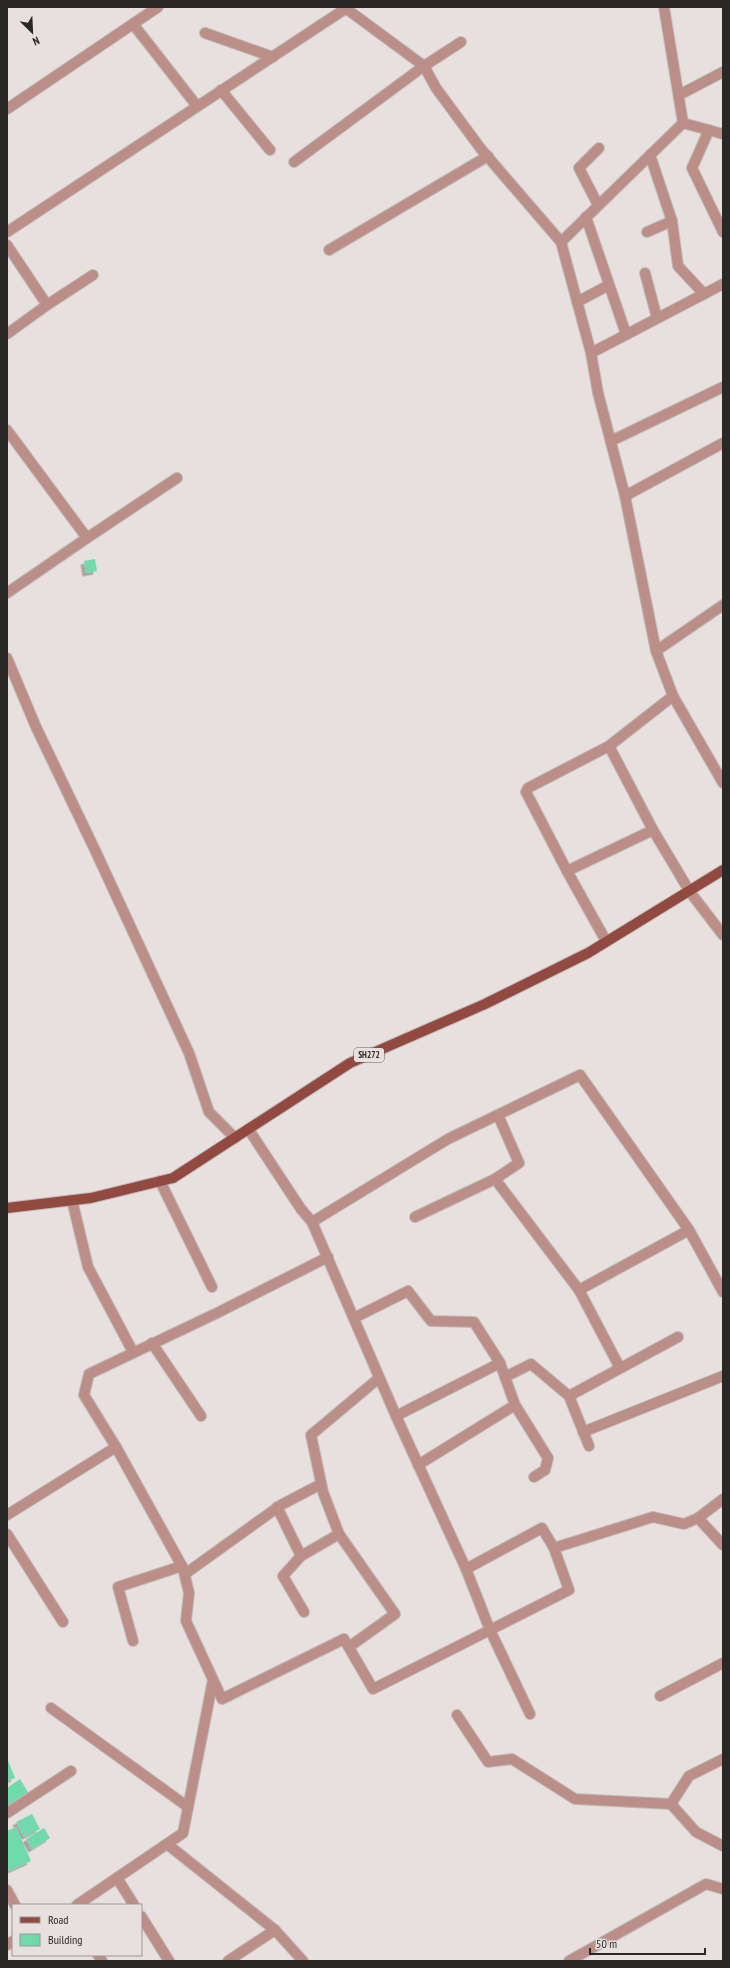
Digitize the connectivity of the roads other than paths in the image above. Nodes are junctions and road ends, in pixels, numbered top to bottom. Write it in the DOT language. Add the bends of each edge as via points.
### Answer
graph roads {
  1 [pos="158,7"];
  2 [pos="664,7"];
  3 [pos="345,8"];
  4 [pos="133,24"];
  5 [pos="205,33"];
  6 [pos="461,42"];
  7 [pos="272,57"];
  8 [pos="424,66"];
  9 [pos="723,72"];
  10 [pos="221,90"];
  11 [pos="679,95"];
  12 [pos="197,106"];
  13 [pos="7,109"];
  14 [pos="683,123"];
  15 [pos="709,130"];
  16 [pos="723,134"];
  17 [pos="599,148"];
  18 [pos="270,150"];
  19 [pos="650,155"];
  20 [pos="488,156"];
  21 [pos="294,162"];
  22 [pos="598,205"];
  23 [pos="586,217"];
  24 [pos="672,221"];
  25 [pos="7,232"];
  26 [pos="647,232"];
  27 [pos="723,232"];
  28 [pos="560,242"];
  29 [pos="7,245"];
  30 [pos="329,250"];
  31 [pos="645,272"];
  32 [pos="93,275"];
  33 [pos="723,284"];
  34 [pos="609,285"];
  35 [pos="704,294"];
  36 [pos="577,302"];
  37 [pos="47,305"];
  38 [pos="657,318"];
  39 [pos="7,334"];
  40 [pos="626,334"];
  41 [pos="591,353"];
  42 [pos="723,387"];
  43 [pos="7,430"];
  44 [pos="611,441"];
  45 [pos="723,443"];
  46 [pos="177,478"];
  47 [pos="625,496"];
  48 [pos="87,538"];
  49 [pos="7,593"];
  50 [pos="723,605"];
  51 [pos="656,651"];
  52 [pos="8,663"];
  53 [pos="673,696"];
  54 [pos="609,746"];
  55 [pos="723,783"];
  56 [pos="653,830"];
  57 [pos="723,870"];
  58 [pos="566,871"];
  59 [pos="690,892"];
  60 [pos="723,935"];
  61 [pos="606,942"];
  62 [pos="498,1115"];
  63 [pos="249,1130"];
  64 [pos="235,1138"];
  65 [pos="495,1179"];
  66 [pos="160,1181"];
  67 [pos="72,1200"];
  68 [pos="7,1208"];
  69 [pos="415,1217"];
  70 [pos="312,1222"];
  71 [pos="689,1230"];
  72 [pos="328,1257"];
  73 [pos="212,1287"];
  74 [pos="579,1290"];
  75 [pos="723,1292"];
  76 [pos="354,1318"];
  77 [pos="678,1337"];
  78 [pos="152,1343"];
  79 [pos="133,1352"];
  80 [pos="500,1363"];
  81 [pos="620,1368"];
  82 [pos="723,1376"];
  83 [pos="505,1377"];
  84 [pos="379,1378"];
  85 [pos="569,1396"];
  86 [pos="515,1405"];
  87 [pos="201,1416"];
  88 [pos="396,1416"];
  89 [pos="583,1432"];
  90 [pos="589,1446"];
  91 [pos="116,1447"];
  92 [pos="418,1465"];
  93 [pos="534,1477"];
  94 [pos="321,1484"];
  95 [pos="723,1499"];
  96 [pos="277,1507"];
  97 [pos="7,1515"];
  98 [pos="698,1518"];
  99 [pos="7,1534"];
  100 [pos="339,1534"];
  101 [pos="723,1545"];
  102 [pos="554,1548"];
  103 [pos="302,1556"];
  104 [pos="466,1569"];
  105 [pos="184,1570"];
  106 [pos="304,1612"];
  107 [pos="63,1622"];
  108 [pos="490,1630"];
  109 [pos="133,1641"];
  110 [pos="349,1647"];
  111 [pos="723,1663"];
  112 [pos="213,1680"];
  113 [pos="660,1696"];
  114 [pos="52,1708"];
  115 [pos="530,1714"];
  116 [pos="457,1715"];
  117 [pos="723,1759"];
  118 [pos="71,1771"];
  119 [pos="671,1804"];
  120 [pos="188,1807"];
  121 [pos="7,1813"];
  122 [pos="166,1844"];
  123 [pos="723,1846"];
  124 [pos="117,1878"];
  125 [pos="723,1889"];
  126 [pos="7,1890"];
  127 [pos="14,1904"];
  128 [pos="78,1904"];
  129 [pos="133,1904"];
  130 [pos="142,1918"];
  131 [pos="275,1930"];
  132 [pos="169,1961"];
  133 [pos="228,1961"];
  134 [pos="303,1961"];
  135 [pos="569,1961"];
  1 -- 4 [label="street"];
  2 -- 11 [label="street"];
  3 -- 7 [label="street"];
  3 -- 8 [label="street"];
  4 -- 12 [label="street"];
  4 -- 13 [label="street"];
  5 -- 7 [label="street"];
  6 -- 8 [label="street"];
  7 -- 10 [label="street"];
  8 -- 20 [label="street" via="436,88"];
  8 -- 21 [label="street"];
  9 -- 11 [label="street"];
  10 -- 12 [label="street"];
  10 -- 18 [label="street"];
  11 -- 14 [label="street"];
  12 -- 25 [label="street"];
  14 -- 15 [label="street"];
  14 -- 19 [label="street"];
  15 -- 16 [label="street"];
  15 -- 27 [label="street" via="692,168"];
  17 -- 22 [label="street" via="579,168"];
  19 -- 22 [label="street"];
  19 -- 24 [label="street"];
  20 -- 28 [label="street"];
  20 -- 30 [label="street"];
  22 -- 23 [label="street"];
  23 -- 28 [label="street"];
  23 -- 34 [label="street"];
  24 -- 26 [label="street"];
  24 -- 35 [label="street" via="678,266"];
  28 -- 36 [label="street"];
  29 -- 37 [label="street"];
  31 -- 38 [label="street"];
  32 -- 37 [label="street"];
  33 -- 35 [label="street"];
  34 -- 36 [label="street"];
  34 -- 40 [label="street"];
  35 -- 38 [label="street"];
  36 -- 41 [label="street"];
  37 -- 39 [label="street"];
  38 -- 40 [label="street"];
  40 -- 41 [label="street"];
  41 -- 44 [label="street" via="598,393"];
  42 -- 44 [label="street"];
  43 -- 48 [label="street"];
  44 -- 47 [label="street"];
  45 -- 47 [label="street"];
  46 -- 48 [label="street"];
  47 -- 51 [label="street"];
  48 -- 49 [label="street"];
  50 -- 51 [label="street"];
  51 -- 53 [label="street"];
  52 -- 64 [label="street" via="189,1053 209,1112"];
  53 -- 54 [label="street"];
  53 -- 55 [label="street"];
  54 -- 56 [label="street"];
  54 -- 58 [label="street" via="528,788 526,792"];
  56 -- 58 [label="street"];
  56 -- 59 [label="street"];
  57 -- 59 [label="main road, SH272"];
  58 -- 61 [label="street"];
  59 -- 60 [label="street"];
  59 -- 61 [label="main road, SH272"];
  61 -- 63 [label="main road, SH272" via="485,1004 350,1063"];
  62 -- 65 [label="street" via="519,1163"];
  62 -- 70 [label="street" via="448,1139"];
  62 -- 71 [label="street" via="580,1075"];
  63 -- 64 [label="main road, SH272"];
  63 -- 70 [label="street"];
  64 -- 66 [label="main road, SH272" via="173,1178"];
  65 -- 69 [label="street"];
  65 -- 74 [label="street"];
  66 -- 67 [label="main road, SH272" via="91,1198"];
  66 -- 73 [label="street"];
  67 -- 68 [label="main road, SH272"];
  67 -- 79 [label="street" via="88,1267"];
  70 -- 72 [label="street"];
  71 -- 74 [label="street"];
  71 -- 75 [label="street"];
  72 -- 76 [label="street"];
  72 -- 78 [label="street"];
  74 -- 81 [label="street"];
  76 -- 80 [label="street" via="408,1291 431,1321 474,1322"];
  76 -- 84 [label="street"];
  77 -- 81 [label="street"];
  78 -- 79 [label="street"];
  78 -- 87 [label="street"];
  79 -- 91 [label="street" via="89,1374 84,1395"];
  80 -- 83 [label="street"];
  80 -- 88 [label="street"];
  81 -- 85 [label="street"];
  82 -- 89 [label="street"];
  83 -- 85 [label="street" via="531,1364"];
  83 -- 86 [label="street"];
  84 -- 88 [label="street"];
  84 -- 94 [label="street" via="311,1435"];
  85 -- 89 [label="street"];
  86 -- 92 [label="street"];
  86 -- 93 [label="street" via="548,1458 545,1470"];
  88 -- 92 [label="street"];
  89 -- 90 [label="street"];
  91 -- 97 [label="street"];
  91 -- 105 [label="street"];
  92 -- 104 [label="street"];
  94 -- 96 [label="street"];
  94 -- 100 [label="street"];
  95 -- 98 [label="street"];
  96 -- 103 [label="street"];
  96 -- 105 [label="street"];
  98 -- 101 [label="street"];
  98 -- 102 [label="street" via="684,1524 653,1517"];
  99 -- 107 [label="street"];
  100 -- 103 [label="street"];
  100 -- 110 [label="street" via="395,1614"];
  102 -- 104 [label="street" via="542,1528"];
  102 -- 108 [label="street" via="569,1590"];
  103 -- 106 [label="street" via="283,1576"];
  104 -- 108 [label="street"];
  105 -- 109 [label="street" via="118,1587"];
  105 -- 112 [label="street" via="189,1593 186,1621"];
  108 -- 110 [label="street" via="373,1690"];
  108 -- 115 [label="street"];
  110 -- 112 [label="street" via="344,1639 222,1699"];
  111 -- 113 [label="street"];
  112 -- 120 [label="street"];
  114 -- 120 [label="street"];
  116 -- 119 [label="street" via="488,1762 512,1759 575,1799"];
  117 -- 119 [label="street" via="689,1776"];
  118 -- 121 [label="street"];
  119 -- 123 [label="street" via="696,1832"];
  120 -- 122 [label="street" via="183,1833"];
  122 -- 124 [label="street"];
  122 -- 131 [label="street"];
  124 -- 128 [label="street"];
  124 -- 129 [label="street"];
  125 -- 135 [label="street" via="706,1884"];
  126 -- 127 [label="street"];
  130 -- 132 [label="street"];
  131 -- 133 [label="street"];
  131 -- 134 [label="street"];
}
